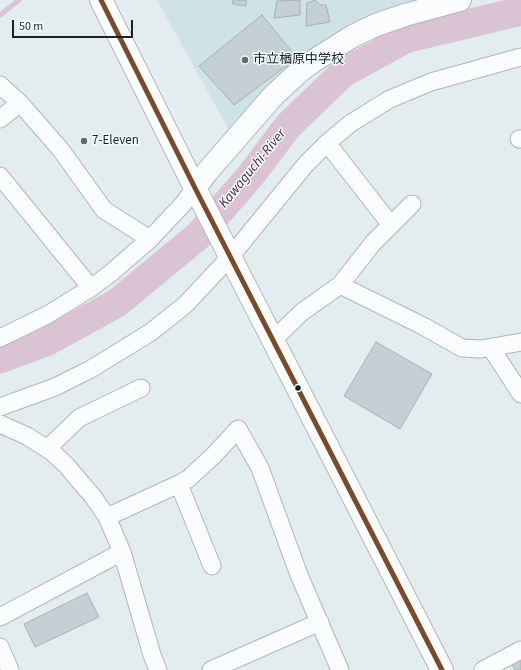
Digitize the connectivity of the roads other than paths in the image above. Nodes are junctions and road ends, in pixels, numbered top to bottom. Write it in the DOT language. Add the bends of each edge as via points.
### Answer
graph roads {
  1 [pos="101,0"];
  2 [pos="460,0"];
  3 [pos="521,57"];
  4 [pos="0,84"];
  5 [pos="20,103"];
  6 [pos="0,119"];
  7 [pos="327,143"];
  8 [pos="0,176"];
  9 [pos="198,192"];
  10 [pos="412,204"];
  11 [pos="392,225"];
  12 [pos="150,239"];
  13 [pos="229,252"];
  14 [pos="340,286"];
  15 [pos="91,288"];
  16 [pos="0,338"];
  17 [pos="273,340"];
  18 [pos="521,342"];
  19 [pos="491,348"];
  20 [pos="141,388"];
  21 [pos="521,394"];
  22 [pos="0,407"];
  23 [pos="0,424"];
  24 [pos="47,449"];
  25 [pos="179,484"];
  26 [pos="107,517"];
  27 [pos="122,552"];
  28 [pos="212,566"];
  29 [pos="0,617"];
  30 [pos="320,622"];
  31 [pos="0,647"];
  32 [pos="521,650"];
  33 [pos="10,670"];
  34 [pos="158,670"];
  35 [pos="211,670"];
  36 [pos="340,670"];
  37 [pos="442,670"];
  38 [pos="483,670"];
  1 -- 9 [label="street"];
  2 -- 9 [label="street" via="410,13 376,26 353,36 315,60 273,96 207,172"];
  3 -- 7 [label="street" via="431,82 390,99 351,123"];
  4 -- 5 [label="street"];
  5 -- 6 [label="street"];
  5 -- 12 [label="street" via="61,150 104,210"];
  7 -- 11 [label="street"];
  7 -- 13 [label="street"];
  8 -- 15 [label="street"];
  9 -- 12 [label="street" via="185,201"];
  9 -- 13 [label="street"];
  10 -- 11 [label="street"];
  11 -- 14 [label="street" via="373,243"];
  12 -- 15 [label="street"];
  13 -- 17 [label="street"];
  13 -- 22 [label="street" via="185,305 151,332 74,378"];
  14 -- 17 [label="street" via="302,312"];
  14 -- 19 [label="street" via="462,348"];
  15 -- 16 [label="street" via="47,315"];
  17 -- 37 [label="street"];
  18 -- 19 [label="street"];
  19 -- 21 [label="street"];
  20 -- 24 [label="street" via="79,418"];
  23 -- 24 [label="street" via="27,436"];
  24 -- 26 [label="street" via="66,465"];
  25 -- 26 [label="street"];
  25 -- 28 [label="street"];
  25 -- 30 [label="street" via="214,455 238,429 260,468"];
  26 -- 27 [label="street"];
  27 -- 29 [label="street"];
  27 -- 34 [label="street"];
  30 -- 35 [label="street"];
  30 -- 36 [label="street"];
  31 -- 33 [label="street"];
  32 -- 38 [label="street"];
}
